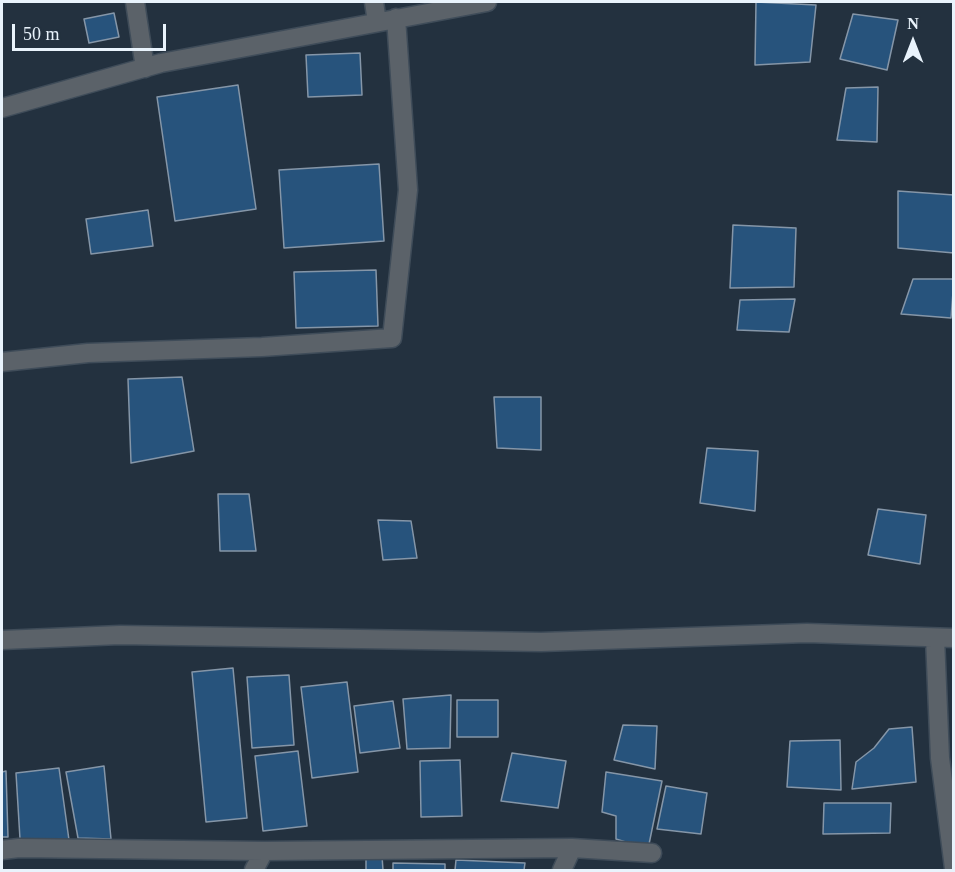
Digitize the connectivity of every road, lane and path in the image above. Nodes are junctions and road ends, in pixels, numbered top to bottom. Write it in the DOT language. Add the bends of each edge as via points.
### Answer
graph roads {
  1 [pos="135,2"];
  2 [pos="374,2"];
  3 [pos="487,2"];
  4 [pos="396,18"];
  5 [pos="377,22"];
  6 [pos="145,68"];
  7 [pos="2,108"];
  8 [pos="2,362"];
  9 [pos="935,638"];
  10 [pos="954,638"];
  11 [pos="2,640"];
  12 [pos="572,848"];
  13 [pos="2,850"];
  14 [pos="264,851"];
  15 [pos="652,853"];
  16 [pos="954,868"];
  17 [pos="254,870"];
  18 [pos="562,870"];
  1 -- 6 [label="street"];
  2 -- 5 [label="street"];
  3 -- 4 [label="street"];
  4 -- 5 [label="street"];
  4 -- 8 [label="street" via="408,190 392,338"];
  5 -- 6 [label="street"];
  6 -- 7 [label="street"];
  9 -- 10 [label="street"];
  9 -- 11 [label="street" via="807,633 541,642 120,635"];
  9 -- 16 [label="street" via="940,758"];
  12 -- 14 [label="street"];
  12 -- 15 [label="street"];
  12 -- 18 [label="street"];
  13 -- 14 [label="street"];
  14 -- 17 [label="street"];
}
